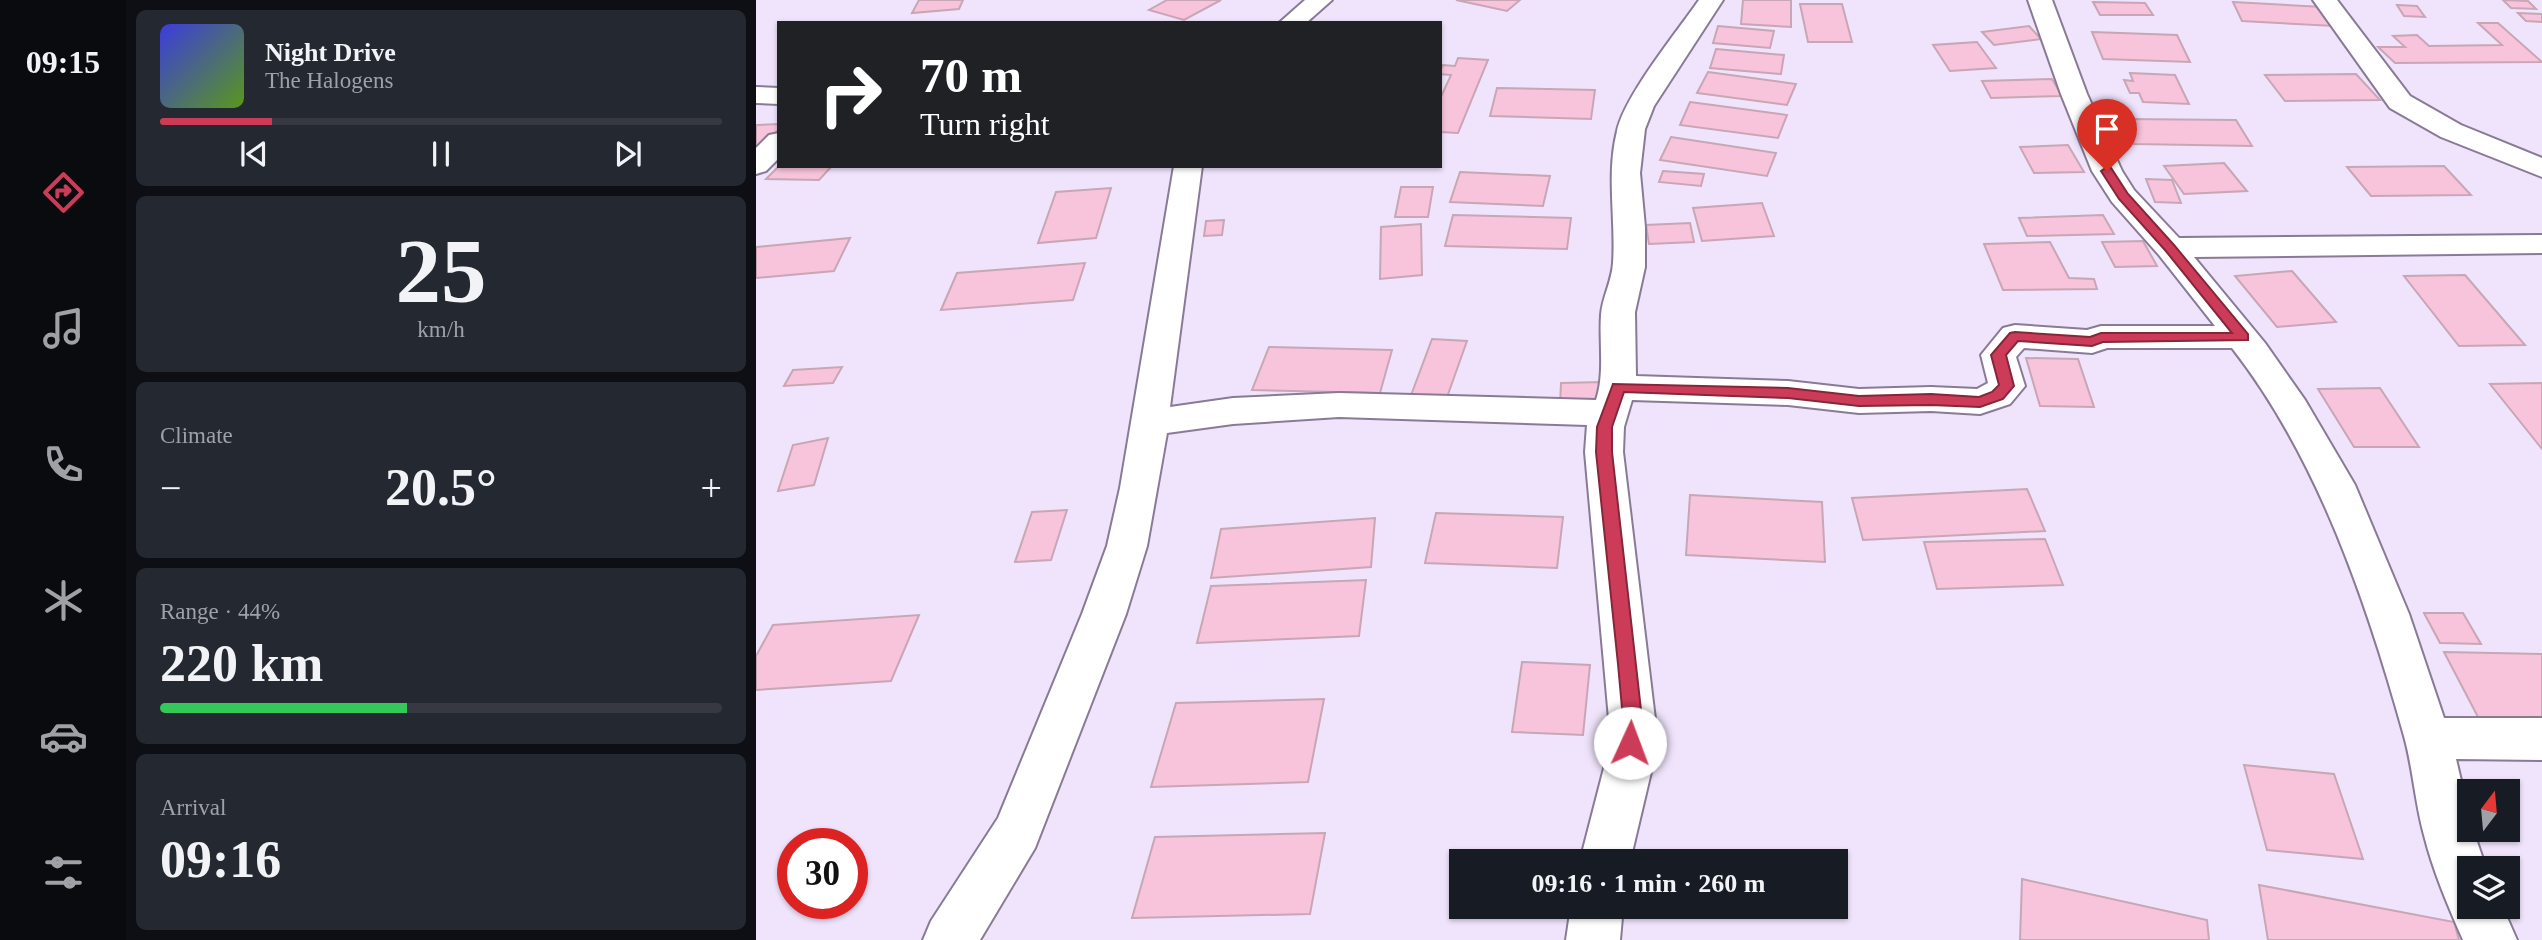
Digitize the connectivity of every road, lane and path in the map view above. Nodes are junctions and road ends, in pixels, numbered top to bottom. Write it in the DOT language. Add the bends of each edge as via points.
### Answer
graph roads {
  1 [pos="1320,0"];
  2 [pos="1711,0"];
  3 [pos="2040,0"];
  4 [pos="2325,0"];
  5 [pos="1293,21"];
  6 [pos="756,95"];
  7 [pos="777,96"];
  8 [pos="777,143"];
  9 [pos="756,165"];
  10 [pos="1188,168"];
  11 [pos="2542,168"];
  12 [pos="2542,244"];
  13 [pos="2170,247"];
  14 [pos="2243,337"];
  15 [pos="1613,400"];
  16 [pos="1150,423"];
  17 [pos="2428,738"];
  18 [pos="2542,739"];
  19 [pos="1608,849"];
  20 [pos="2457,859"];
  21 [pos="1595,919"];
  22 [pos="2480,919"];
  23 [pos="950,940"];
  24 [pos="1593,940"];
  25 [pos="2490,940"];
  1 -- 5 [label="street"];
  2 -- 15 [label="street" via="1640,106 1631,129 1625,173 1629,267 1618,312"];
  3 -- 13 [label="street" via="2107,171 2123,196"];
  4 -- 11 [label="street" via="2400,102 2451,131"];
  6 -- 7 [label="street"];
  8 -- 9 [label="street"];
  10 -- 16 [label="street"];
  12 -- 13 [label="street"];
  13 -- 14 [label="street"];
  14 -- 15 [label="street" via="2101,337 2092,342 2015,336 1998,355 2007,386 1997,396 1980,402 1859,401 1788,393"];
  14 -- 17 [label="street" via="2336,485 2387,614"];
  15 -- 16 [label="street" via="1339,405 1233,411"];
  15 -- 19 [label="street" via="1604,452 1632,719 1628,768"];
  16 -- 23 [label="street" via="1127,546 1104,614 1017,832"];
  17 -- 18 [label="street"];
  17 -- 20 [label="street"];
  21 -- 24 [label="street"];
  22 -- 25 [label="street"];
}
